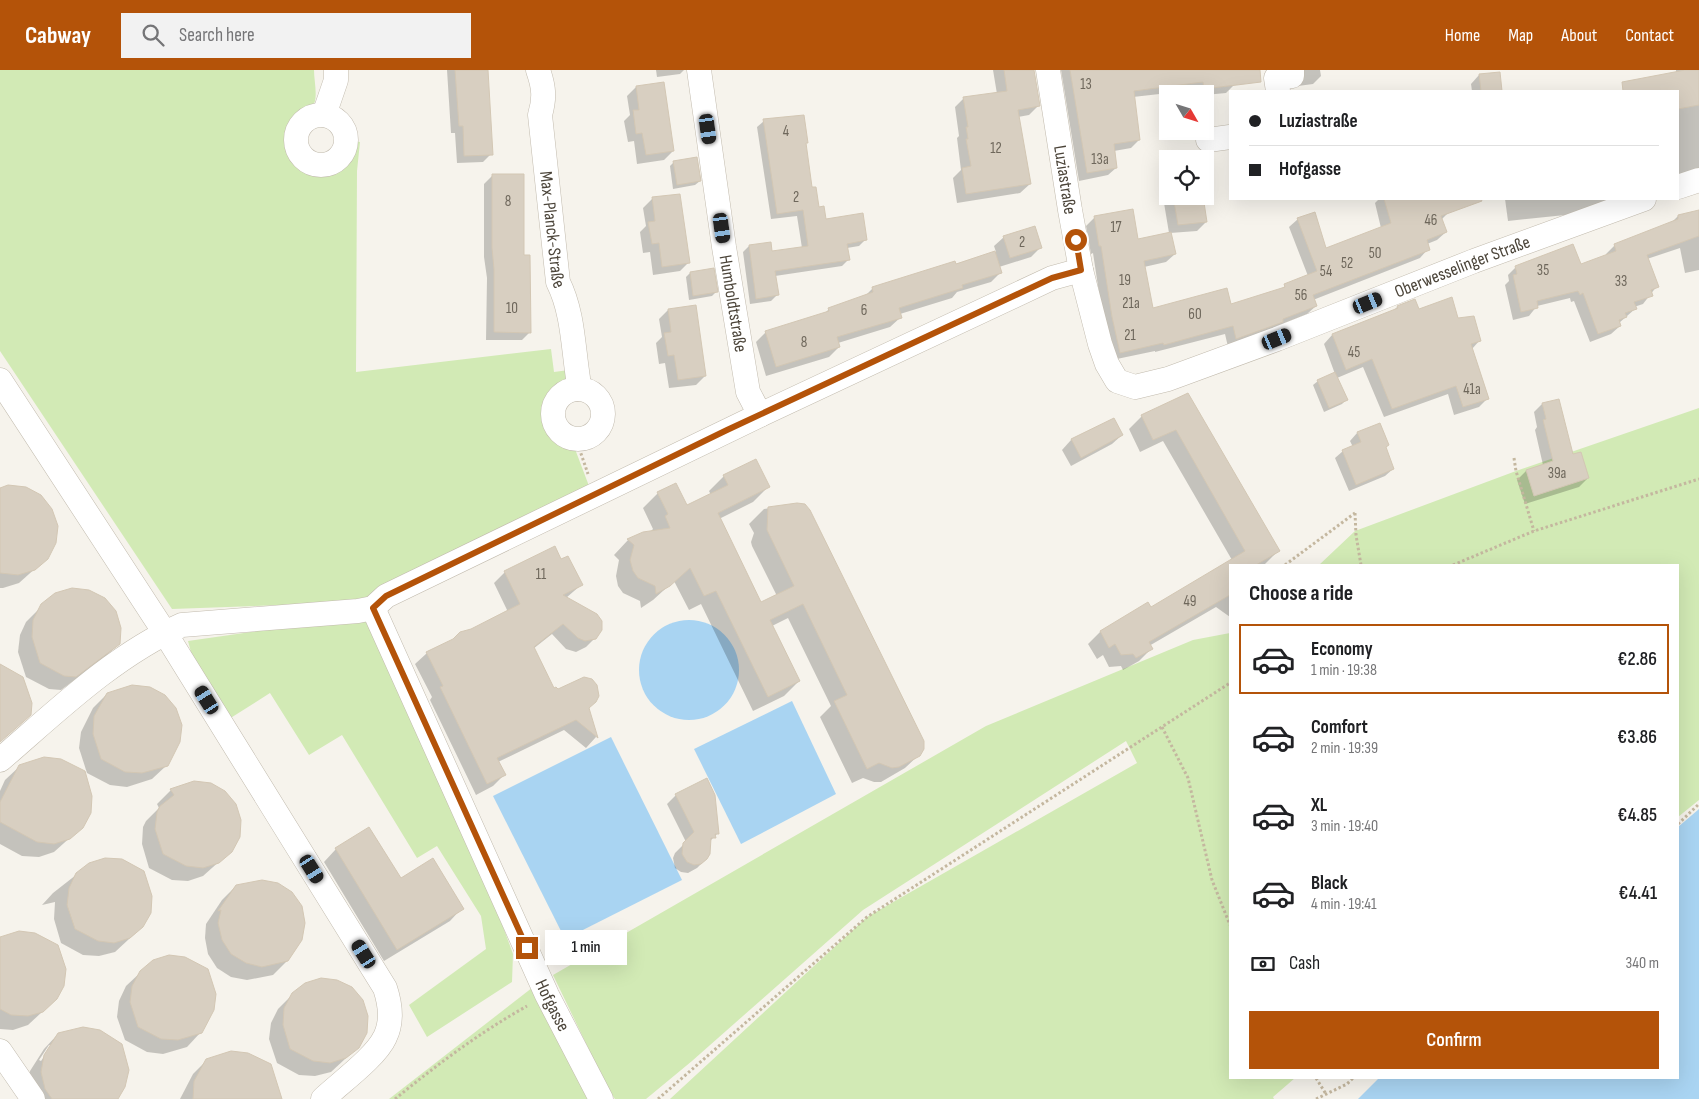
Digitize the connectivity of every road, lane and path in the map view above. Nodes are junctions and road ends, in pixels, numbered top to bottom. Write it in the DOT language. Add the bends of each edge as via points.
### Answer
graph roads {
  1 [pos="336,70"];
  2 [pos="538,70"];
  3 [pos="699,70"];
  4 [pos="1048,70"];
  5 [pos="1292,70"];
  6 [pos="1278,90"];
  7 [pos="324,115"];
  8 [pos="1699,180"];
  9 [pos="1679,187"];
  10 [pos="1641,200"];
  11 [pos="1081,270"];
  12 [pos="1168,379"];
  13 [pos="0,380"];
  14 [pos="576,389"];
  15 [pos="760,415"];
  16 [pos="576,439"];
  17 [pos="1514,458"];
  18 [pos="1699,479"];
  19 [pos="596,493"];
  20 [pos="1534,531"];
  21 [pos="1286,564"];
  22 [pos="1361,564"];
  23 [pos="1455,564"];
  24 [pos="373,608"];
  25 [pos="165,633"];
  26 [pos="1229,684"];
  27 [pos="1162,727"];
  28 [pos="0,760"];
  29 [pos="1699,804"];
  30 [pos="1679,823"];
  31 [pos="1229,922"];
  32 [pos="547,994"];
  33 [pos="0,1051"];
  34 [pos="1317,1079"];
  35 [pos="1352,1079"];
  36 [pos="1326,1094"];
  37 [pos="33,1099"];
  38 [pos="323,1099"];
  39 [pos="395,1099"];
  40 [pos="602,1099"];
  41 [pos="658,1099"];
  42 [pos="1316,1099"];
  1 -- 7 [label="street" via="336,80"];
  2 -- 14 [label="street, Max-Planck-Straße" via="543,85 544,101 540,115 558,282 569,310 578,378"];
  3 -- 15 [label="street, Humboldtstraße" via="748,392"];
  4 -- 11 [label="street, Luziastraße"];
  5 -- 6 [label="street" via="1292,76 1276,78"];
  8 -- 9 [label="street"];
  10 -- 12 [label="street, Oberwesselinger Straße"];
  11 -- 12 [label="street, Luziastraße" via="1100,344 1117,381 1135,387"];
  11 -- 15 [label="street" via="1052,278"];
  13 -- 25 [label="street"];
  14 -- 16 [label="street" via="558,400 553,414 554,422 563,434"];
  14 -- 16 [label="street" via="598,399 603,416 595,433"];
  15 -- 19 [label="street"];
  16 -- 19 [label="path"];
  17 -- 20 [label="path"];
  18 -- 20 [label="path"];
  19 -- 24 [label="street" via="386,596"];
  20 -- 23 [label="path"];
  21 -- 22 [label="path" via="1355,513"];
  24 -- 25 [label="street" via="358,612 182,625"];
  24 -- 32 [label="street, Hofgasse"];
  25 -- 28 [label="street" via="115,664"];
  25 -- 38 [label="street" via="385,988 390,1002 386,1036 374,1052"];
  26 -- 27 [label="path"];
  27 -- 31 [label="path" via="1188,778 1212,880"];
  27 -- 41 [label="path" via="867,917"];
  29 -- 30 [label="path"];
  32 -- 39 [label="path" via="441,1061"];
  32 -- 40 [label="street, Hofgasse"];
  33 -- 37 [label="street"];
  34 -- 36 [label="path"];
  35 -- 36 [label="path"];
  36 -- 42 [label="path"];
}
